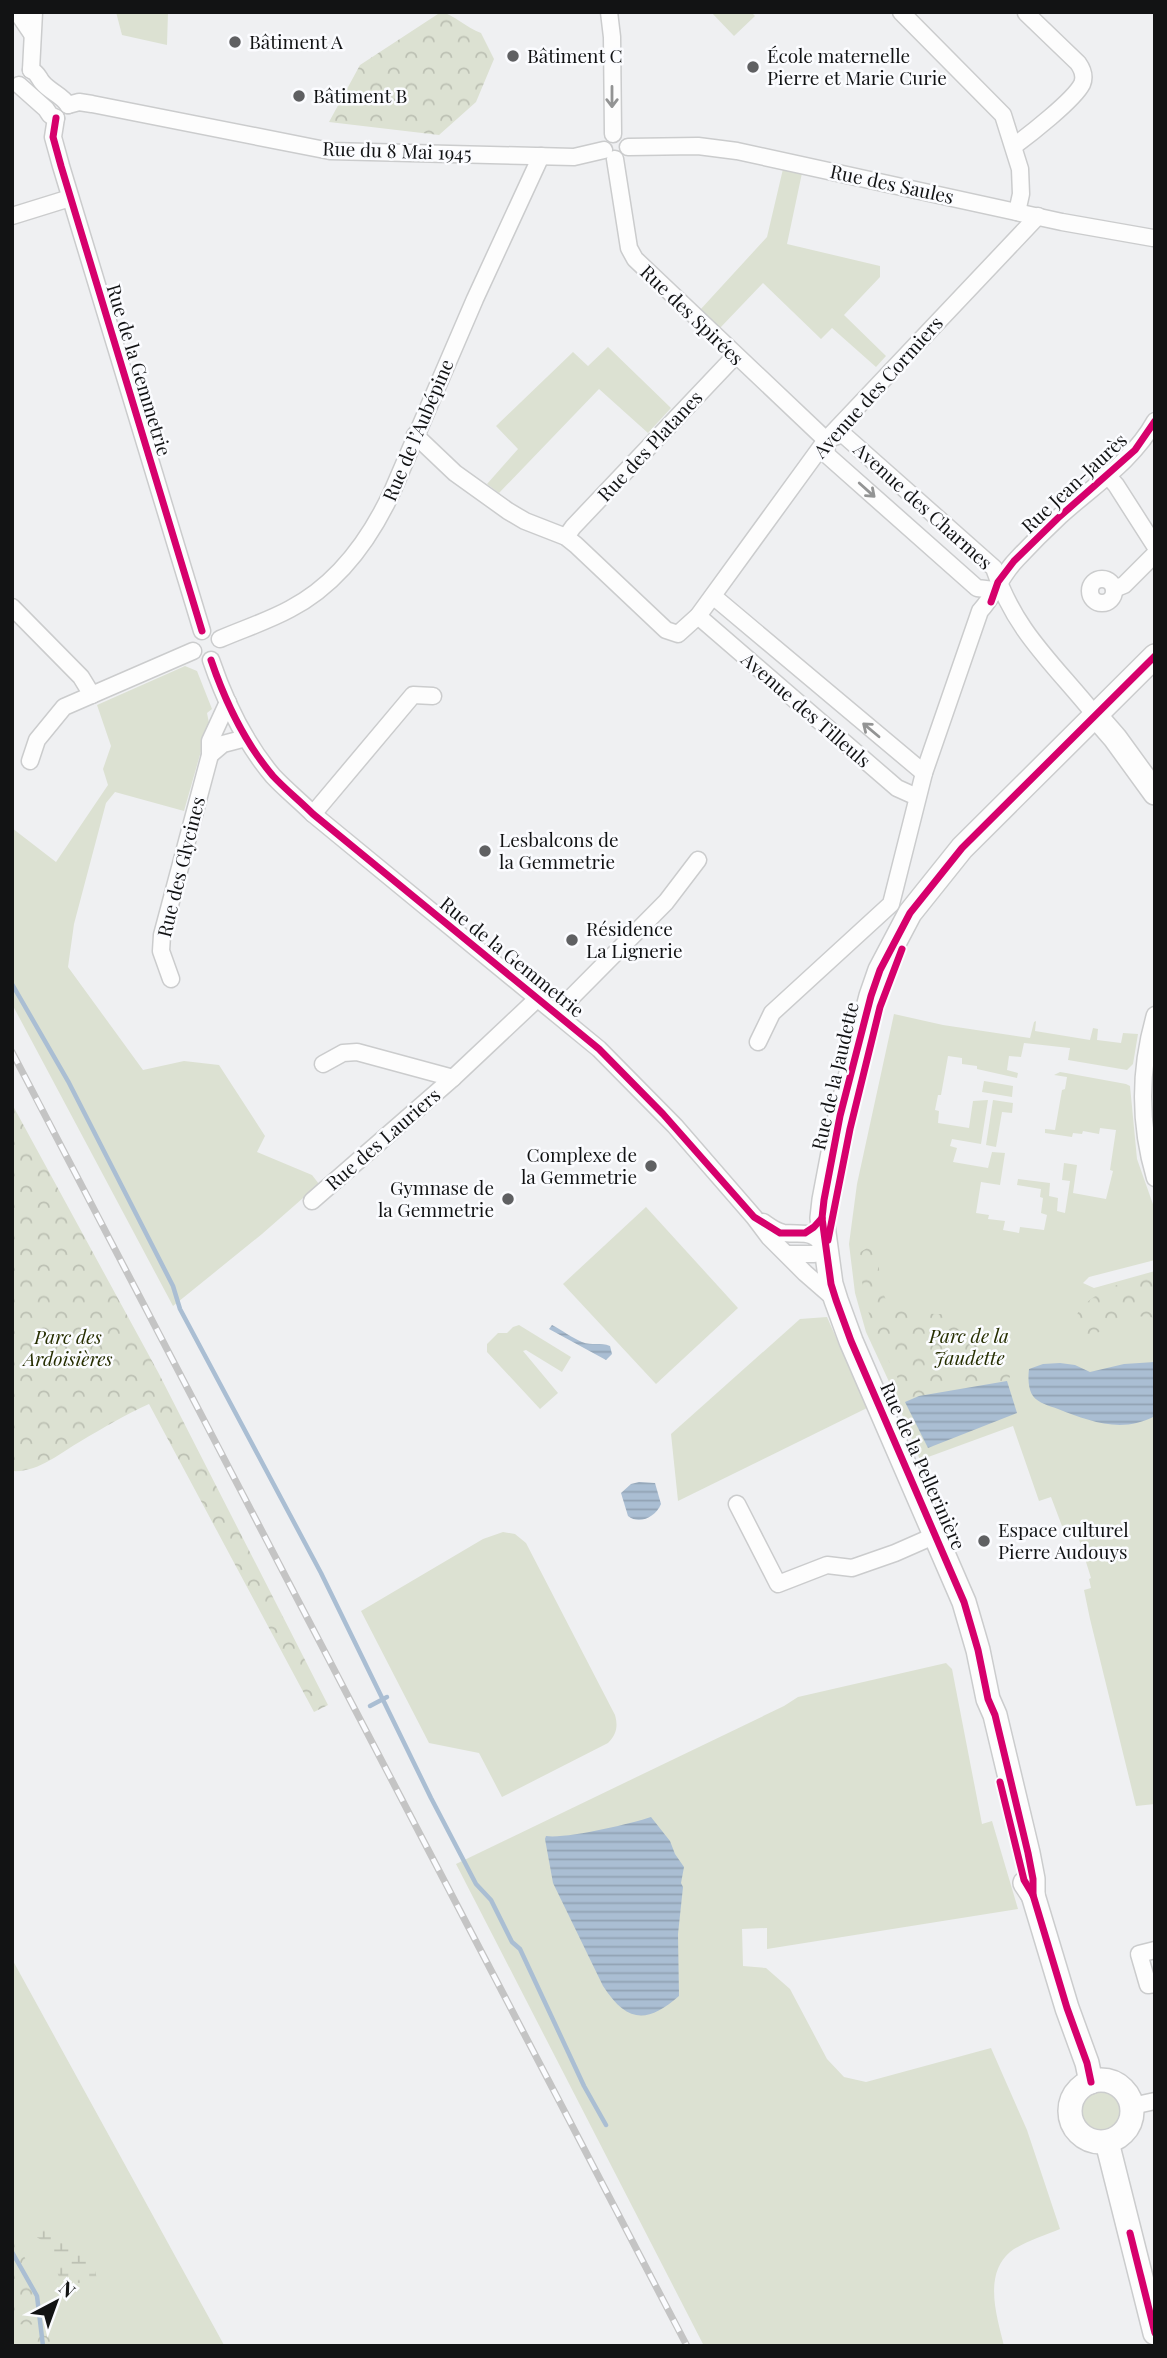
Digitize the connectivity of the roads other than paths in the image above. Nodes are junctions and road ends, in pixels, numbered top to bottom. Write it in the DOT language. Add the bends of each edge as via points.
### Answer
graph roads {
  1 [pos="17,12"];
  2 [pos="34,12"];
  3 [pos="609,12"];
  4 [pos="901,12"];
  5 [pos="1026,13"];
  6 [pos="32,34"];
  7 [pos="26,83"];
  8 [pos="63,100"];
  9 [pos="51,113"];
  10 [pos="613,134"];
  11 [pos="1014,146"];
  12 [pos="628,147"];
  13 [pos="610,154"];
  14 [pos="541,156"];
  15 [pos="70,198"];
  16 [pos="1017,212"];
  17 [pos="12,216"];
  18 [pos="1038,216"];
  19 [pos="1154,239"];
  20 [pos="735,356"];
  21 [pos="1155,421"];
  22 [pos="415,435"];
  23 [pos="826,440"];
  24 [pos="1107,475"];
  25 [pos="566,537"];
  26 [pos="1155,546"];
  27 [pos="1155,554"];
  28 [pos="1114,589"];
  29 [pos="994,591"];
  30 [pos="713,596"];
  31 [pos="12,607"];
  32 [pos="698,616"];
  33 [pos="202,631"];
  34 [pos="220,639"];
  35 [pos="193,651"];
  36 [pos="1155,656"];
  37 [pos="211,660"];
  38 [pos="92,695"];
  39 [pos="433,696"];
  40 [pos="228,702"];
  41 [pos="1095,715"];
  42 [pos="246,738"];
  43 [pos="209,755"];
  44 [pos="30,761"];
  45 [pos="924,773"];
  46 [pos="1155,793"];
  47 [pos="918,797"];
  48 [pos="313,814"];
  49 [pos="698,860"];
  50 [pos="929,888"];
  51 [pos="171,979"];
  52 [pos="538,998"];
  53 [pos="556,1013"];
  54 [pos="1155,1015"];
  55 [pos="758,1042"];
  56 [pos="323,1064"];
  57 [pos="453,1077"];
  58 [pos="1151,1148"];
  59 [pos="1155,1178"];
  60 [pos="312,1200"];
  61 [pos="754,1217"];
  62 [pos="813,1225"];
  63 [pos="827,1247"];
  64 [pos="788,1254"];
  65 [pos="836,1300"];
  66 [pos="737,1504"];
  67 [pos="936,1535"];
  68 [pos="1155,1950"];
  69 [pos="1155,1984"];
  70 [pos="1090,2082"];
  71 [pos="1155,2101"];
  72 [pos="1132,2106"];
  73 [pos="1107,2142"];
  74 [pos="1155,2333"];
  1 -- 6 [label="street"];
  2 -- 6 [label="street"];
  3 -- 10 [label="street, one-way"];
  4 -- 11 [label="street" via="999,109"];
  5 -- 11 [label="street" via="1082,68 1083,80 1077,91"];
  6 -- 7 [label="street"];
  7 -- 8 [label="street"];
  7 -- 9 [label="street"];
  8 -- 9 [label="street" via="66,114"];
  8 -- 14 [label="street, Rue du 8 Mai 1945" via="330,151"];
  9 -- 15 [label="street, Rue de la Gemmetrie" via="53,138"];
  10 -- 12 [label="street" via="624,136"];
  10 -- 13 [label="street" via="604,142"];
  11 -- 16 [label="street" via="1021,178"];
  12 -- 13 [label="street" via="623,156"];
  12 -- 16 [label="street, Rue des Saules" via="698,146 737,151"];
  13 -- 14 [label="street, Rue du 8 Mai 1945"];
  13 -- 20 [label="street, Rue des Spirées" via="635,259"];
  14 -- 22 [label="street, Rue de l’Aubépine"];
  15 -- 17 [label="street"];
  15 -- 33 [label="street, Rue de la Gemmetrie"];
  16 -- 18 [label="street, Rue des Saules"];
  18 -- 19 [label="street, Rue des Saules"];
  18 -- 23 [label="street, Avenue des Cormiers"];
  20 -- 23 [label="street, Rue des Spirées"];
  20 -- 25 [label="street, Rue des Platanes"];
  21 -- 24 [label="street, Rue Jean-Jaurès" via="1135,450"];
  22 -- 25 [label="street" via="455,473 508,511"];
  22 -- 34 [label="street, Rue de l’Aubépine" via="377,523 349,561 291,609"];
  23 -- 29 [label="street, Avenue des Charmes, one-way" via="827,455 977,587"];
  23 -- 29 [label="street, Avenue des Charmes" via="843,434 994,568"];
  23 -- 30 [label="street, Avenue des Cormiers"];
  24 -- 26 [label="street, Rue Jean-Jaurès"];
  24 -- 29 [label="street, Rue Jean-Jaurès" via="1014,561"];
  25 -- 32 [label="street, Avenue des Cormiers" via="666,629 678,634"];
  27 -- 28 [label="street"];
  29 -- 41 [label="street"];
  29 -- 45 [label="street, Rue Jean-Jaurès" via="977,618"];
  30 -- 32 [label="street, Avenue des Cormiers"];
  45 -- 30 [label="street, Avenue des Tilleuls, one-way"];
  31 -- 38 [label="street" via="81,677"];
  32 -- 47 [label="street, Avenue des Tilleuls" via="897,788"];
  33 -- 34 [label="street"];
  33 -- 35 [label="street" via="194,637"];
  34 -- 37 [label="street" via="220,653"];
  35 -- 37 [label="street" via="199,658"];
  35 -- 38 [label="street"];
  36 -- 41 [label="street, Rue de la Jaudette"];
  37 -- 40 [label="street, Rue de la Gemmetrie"];
  38 -- 44 [label="street" via="64,707 37,740"];
  39 -- 48 [label="street" via="413,695"];
  40 -- 42 [label="street, Rue de la Gemmetrie"];
  40 -- 43 [label="street, Rue des Glycines" via="210,741"];
  41 -- 46 [label="street"];
  41 -- 50 [label="street, Rue de la Jaudette" via="998,810"];
  42 -- 43 [label="street" via="223,744"];
  42 -- 48 [label="street, Rue de la Gemmetrie" via="274,777"];
  43 -- 51 [label="street, Rue des Glycines" via="162,935 161,951"];
  45 -- 47 [label="street, Rue Jean-Jaurès"];
  47 -- 55 [label="street, Rue Jean-Jaurès" via="891,904 772,1013"];
  48 -- 52 [label="street, Rue de la Gemmetrie"];
  49 -- 53 [label="street" via="666,902"];
  50 -- 62 [label="street, Rue de la Jaudette" via="894,940 871,996"];
  50 -- 63 [label="street, Rue de la Jaudette" via="880,1007"];
  52 -- 53 [label="street, Rue de la Gemmetrie"];
  52 -- 57 [label="street, Rue des Lauriers"];
  53 -- 61 [label="street, Rue de la Gemmetrie" via="662,1112"];
  54 -- 58 [label="street" via="1143,1068 1142,1104"];
  56 -- 57 [label="street, Rue des Lauriers" via="343,1053 357,1052"];
  57 -- 60 [label="street, Rue des Lauriers"];
  58 -- 59 [label="street"];
  61 -- 62 [label="street, Rue de la Gemmetrie" via="780,1233"];
  61 -- 64 [label="street, Rue de la Gemmetrie"];
  62 -- 63 [label="street, Rue de la Jaudette"];
  63 -- 64 [label="street" via="814,1254"];
  63 -- 65 [label="street, Rue de la Pellerinière"];
  64 -- 65 [label="street, Rue de la Gemmetrie"];
  65 -- 67 [label="street, Rue de la Pellerinière"];
  66 -- 67 [label="street, Rue de la Pellerinière" via="778,1584 827,1565 852,1567"];
  67 -- 70 [label="street, Rue de la Pellerinière" via="978,1650 1008,1823"];
  68 -- 69 [label="street" via="1139,1954 1148,1985"];
  70 -- 72 [label="street" via="1115,2083"];
  70 -- 73 [label="street" via="1073,2097 1071,2119 1084,2138"];
  71 -- 72 [label="street"];
  72 -- 73 [label="street" via="1128,2128"];
  73 -- 74 [label="street"];
}
